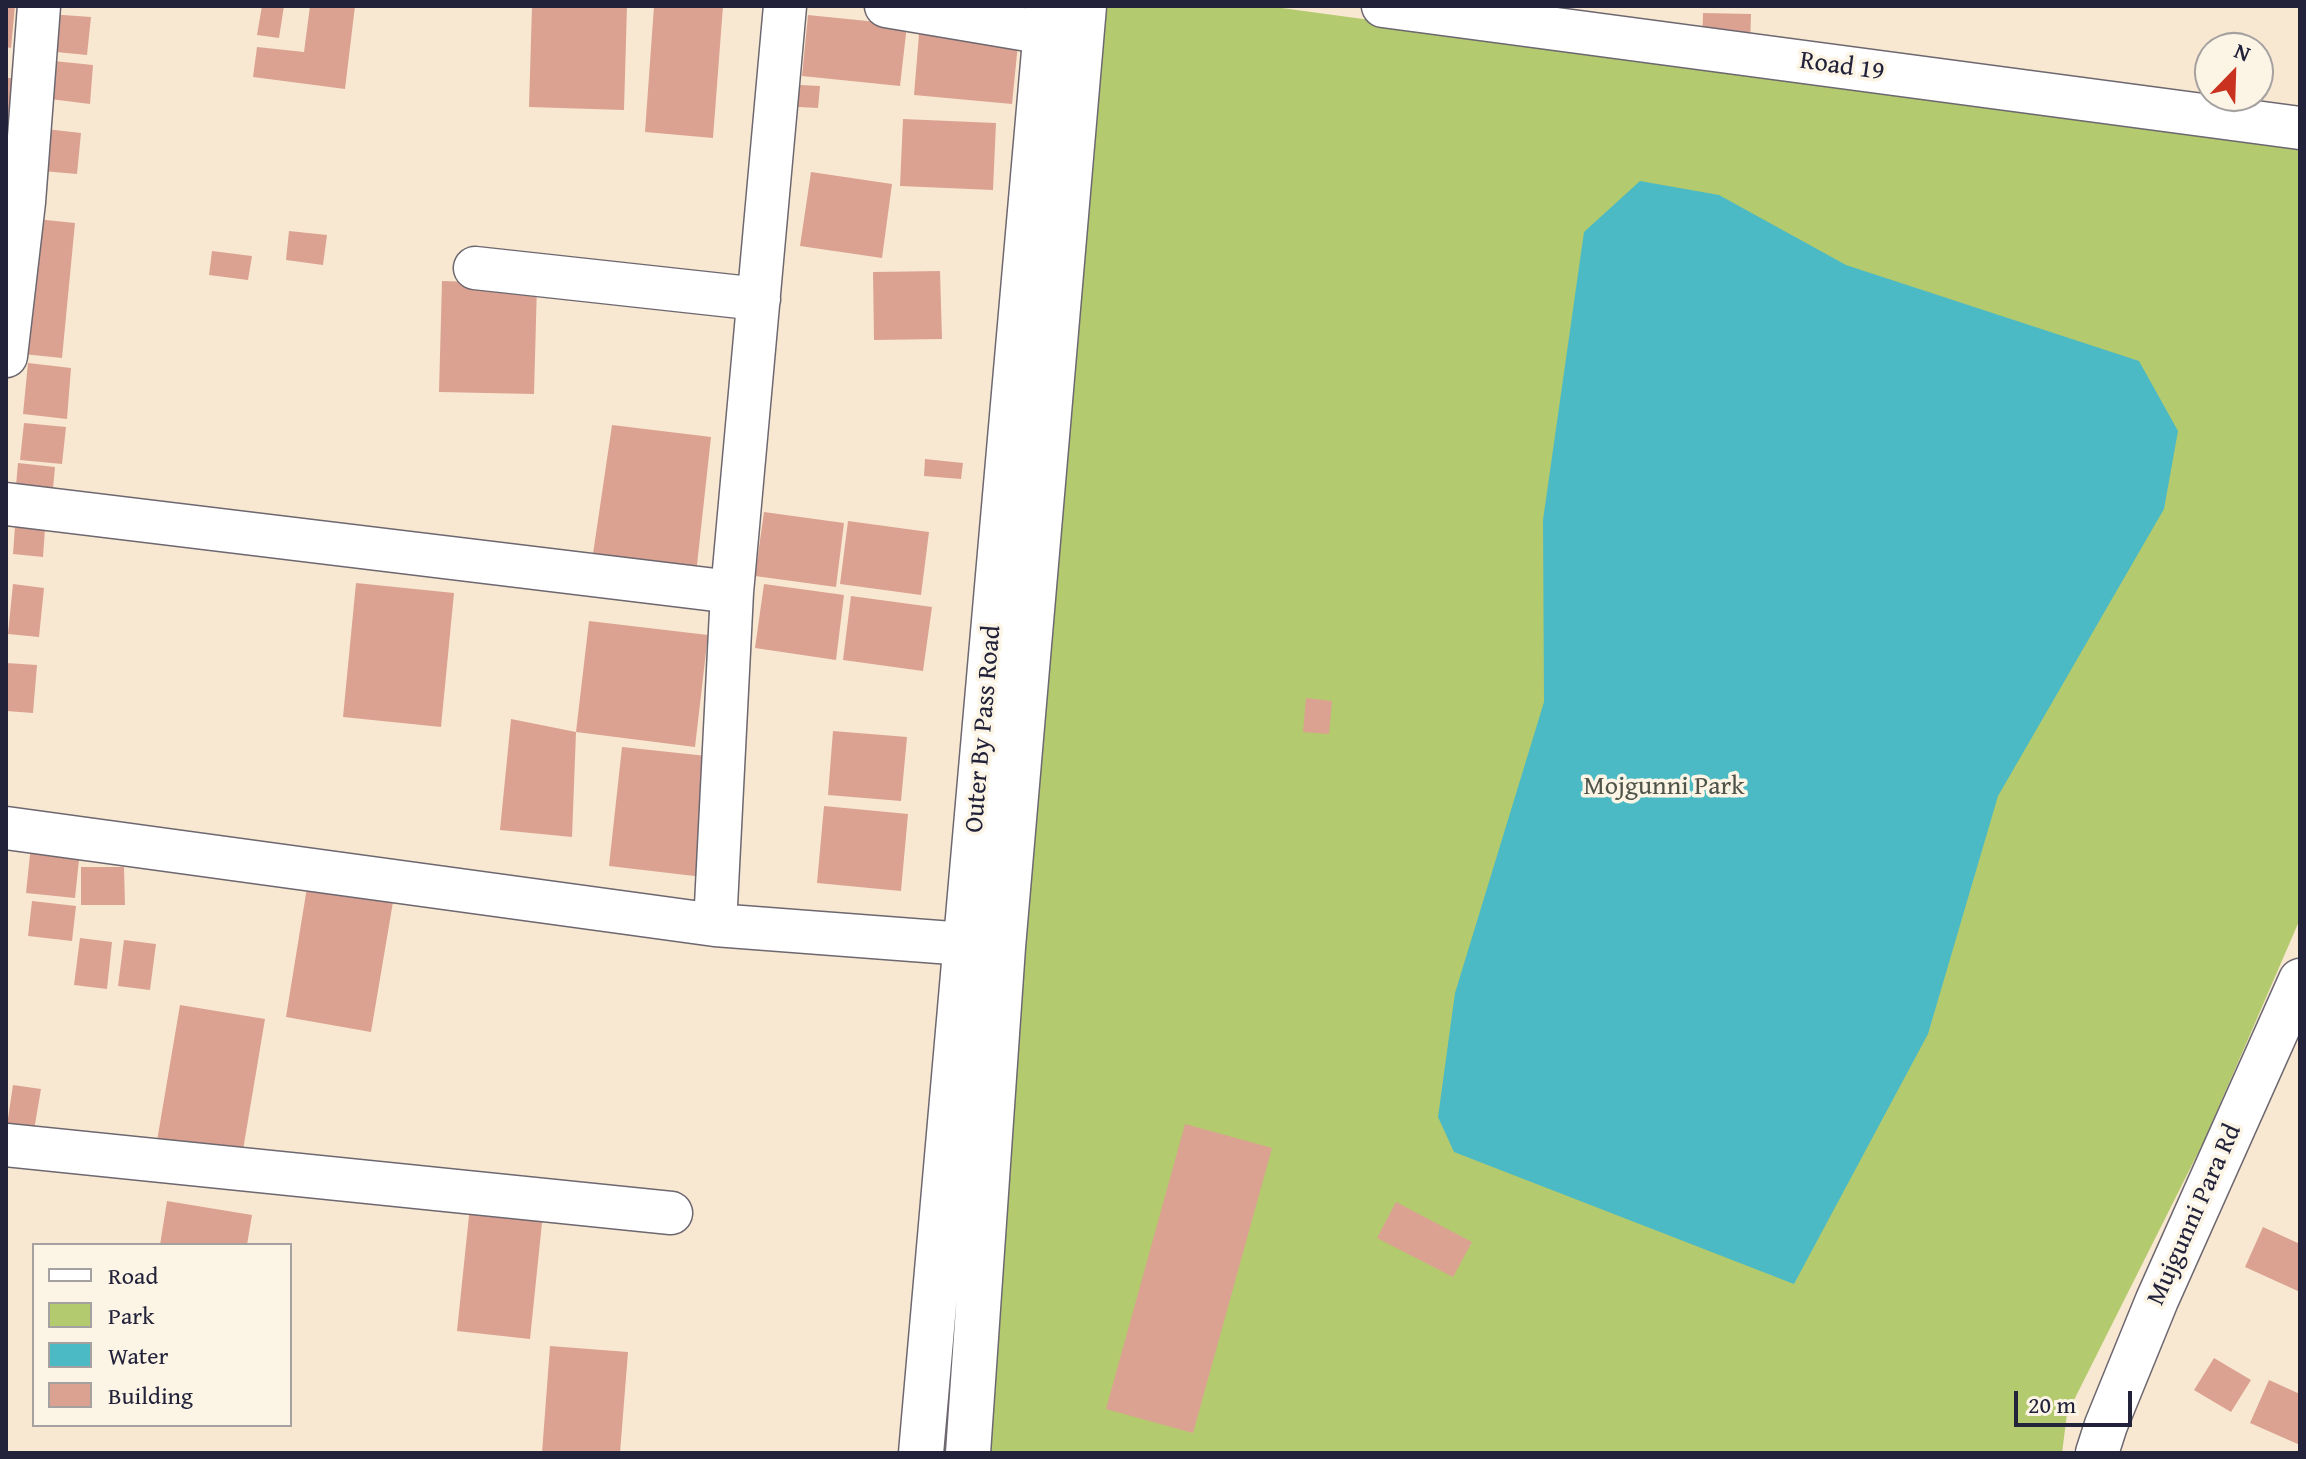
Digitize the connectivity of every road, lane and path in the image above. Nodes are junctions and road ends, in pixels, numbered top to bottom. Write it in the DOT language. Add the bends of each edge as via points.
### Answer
graph roads {
  1 [pos="39,6"];
  2 [pos="785,6"];
  3 [pos="886,6"];
  4 [pos="1084,6"];
  5 [pos="1383,6"];
  6 [pos="1047,20"];
  7 [pos="20,59"];
  8 [pos="2300,128"];
  9 [pos="15,202"];
  10 [pos="475,268"];
  11 [pos="759,299"];
  12 [pos="6,349"];
  13 [pos="6,356"];
  14 [pos="6,504"];
  15 [pos="732,592"];
  16 [pos="6,828"];
  17 [pos="715,925"];
  18 [pos="965,944"];
  19 [pos="2300,980"];
  20 [pos="6,1145"];
  21 [pos="671,1213"];
  22 [pos="921,1453"];
  23 [pos="968,1453"];
  24 [pos="2097,1453"];
  1 -- 7 [label="street"];
  2 -- 11 [label="street"];
  3 -- 6 [label="street"];
  4 -- 23 [label="main road, Outer By Pass Road" via="1003,947"];
  5 -- 8 [label="street, Road 19"];
  6 -- 18 [label="main road, Outer By Pass Road"];
  7 -- 9 [label="street"];
  9 -- 12 [label="street"];
  10 -- 11 [label="street"];
  11 -- 15 [label="street"];
  12 -- 13 [label="street"];
  14 -- 15 [label="street"];
  15 -- 17 [label="street"];
  16 -- 17 [label="street"];
  17 -- 18 [label="street"];
  18 -- 22 [label="main road, Outer By Pass Road"];
  19 -- 24 [label="street, Mujgunni Para Rd" via="2157,1300"];
  20 -- 21 [label="street"];
}
